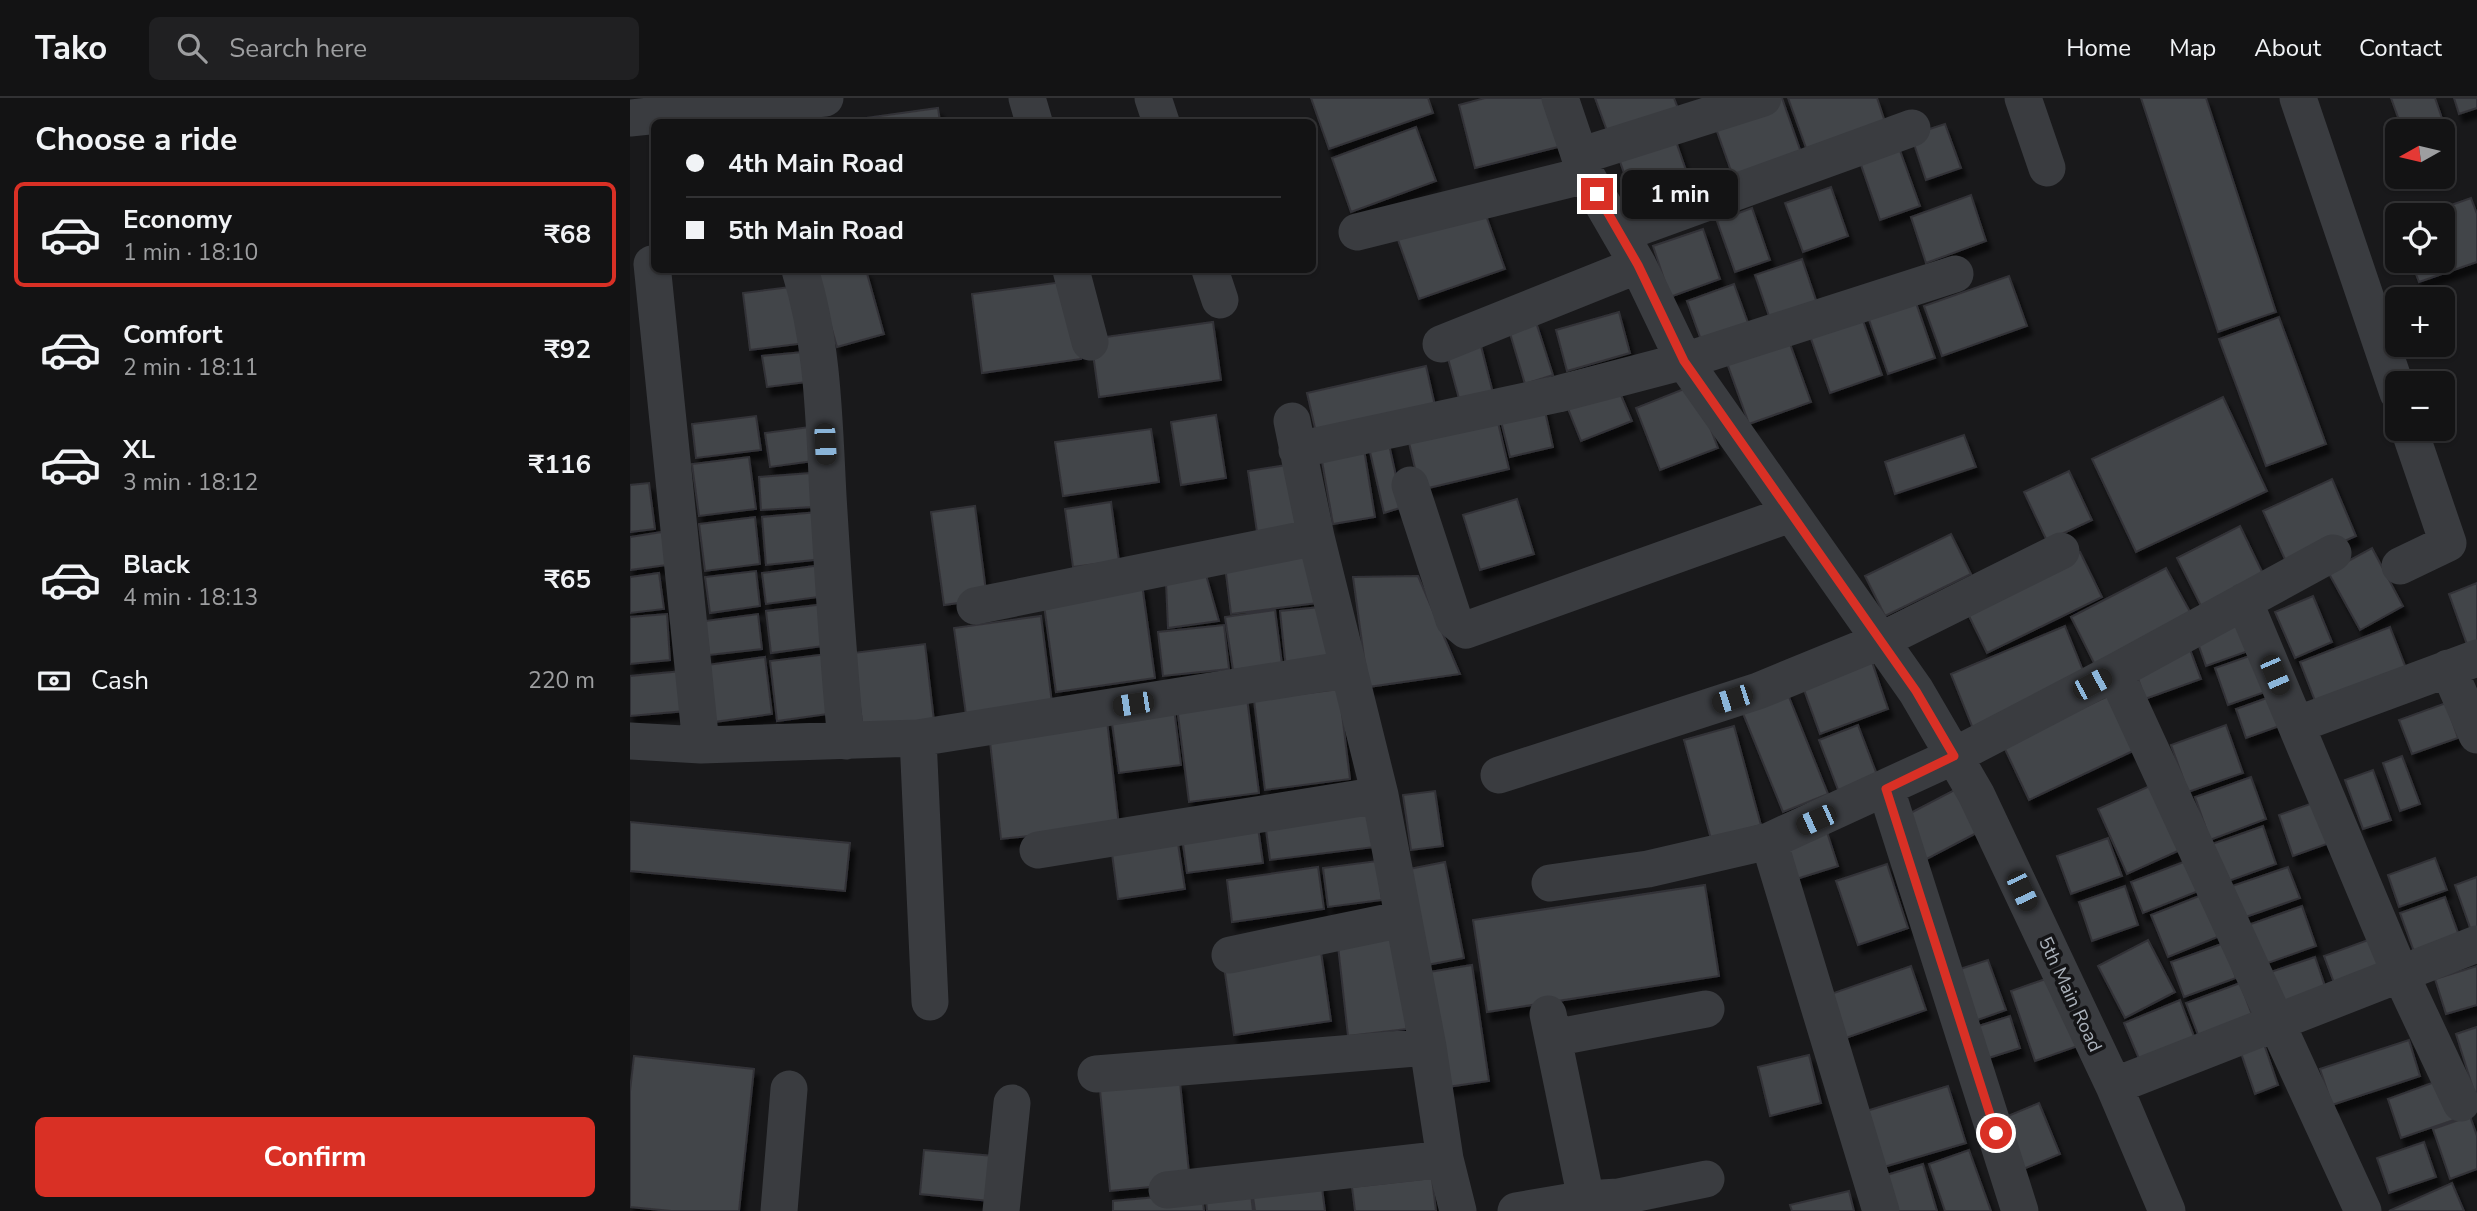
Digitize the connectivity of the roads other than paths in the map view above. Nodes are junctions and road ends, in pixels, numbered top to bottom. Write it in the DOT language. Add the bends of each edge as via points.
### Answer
graph roads {
  1 [pos="825,98"];
  2 [pos="1027,98"];
  3 [pos="1153,98"];
  4 [pos="1560,98"];
  5 [pos="1763,98"];
  6 [pos="2023,98"];
  7 [pos="2298,98"];
  8 [pos="691,105"];
  9 [pos="732,115"];
  10 [pos="630,118"];
  11 [pos="1033,119"];
  12 [pos="1160,119"];
  13 [pos="1912,128"];
  14 [pos="1583,165"];
  15 [pos="2047,168"];
  16 [pos="1357,232"];
  17 [pos="1620,234"];
  18 [pos="1638,265"];
  19 [pos="653,273"];
  20 [pos="801,273"];
  21 [pos="1072,273"];
  22 [pos="1955,274"];
  23 [pos="1090,342"];
  24 [pos="1441,344"];
  25 [pos="1684,361"];
  26 [pos="2391,371"];
  27 [pos="2415,441"];
  28 [pos="1410,485"];
  29 [pos="1790,514"];
  30 [pos="1316,537"];
  31 [pos="2463,539"];
  32 [pos="2061,551"];
  33 [pos="2333,553"];
  34 [pos="2400,566"];
  35 [pos="2244,601"];
  36 [pos="975,606"];
  37 [pos="1880,640"];
  38 [pos="2463,663"];
  39 [pos="1349,669"];
  40 [pos="2115,672"];
  41 [pos="2296,724"];
  42 [pos="2477,734"];
  43 [pos="918,738"];
  44 [pos="630,741"];
  45 [pos="846,741"];
  46 [pos="701,746"];
  47 [pos="1954,756"];
  48 [pos="1499,775"];
  49 [pos="1886,789"];
  50 [pos="1380,795"];
  51 [pos="1769,841"];
  52 [pos="1038,850"];
  53 [pos="1550,883"];
  54 [pos="1403,919"];
  55 [pos="2477,944"];
  56 [pos="1230,955"];
  57 [pos="2400,973"];
  58 [pos="930,1002"];
  59 [pos="1706,1009"];
  60 [pos="2276,1022"];
  61 [pos="1428,1047"];
  62 [pos="1096,1074"];
  63 [pos="2114,1086"];
  64 [pos="789,1089"];
  65 [pos="1013,1103"];
  66 [pos="2460,1103"];
  67 [pos="1445,1159"];
  68 [pos="1706,1179"];
  69 [pos="1167,1190"];
  70 [pos="1586,1199"];
  71 [pos="779,1211"];
  72 [pos="1001,1211"];
  73 [pos="1458,1211"];
  74 [pos="1517,1211"];
  75 [pos="1881,1211"];
  76 [pos="2020,1211"];
  77 [pos="2167,1211"];
  78 [pos="2363,1211"];
  1 -- 9 [label="street"];
  2 -- 11 [label="street"];
  3 -- 12 [label="street"];
  4 -- 14 [label="street, 5th Main Road"];
  5 -- 14 [label="street"];
  6 -- 15 [label="street"];
  7 -- 26 [label="street"];
  8 -- 9 [label="street"];
  8 -- 10 [label="street"];
  13 -- 17 [label="street"];
  14 -- 16 [label="street"];
  14 -- 17 [label="street, 5th Main Road"];
  17 -- 18 [label="street, 5th Main Road"];
  18 -- 24 [label="street"];
  18 -- 25 [label="street, 5th Main Road"];
  19 -- 46 [label="street"];
  20 -- 45 [label="street" via="821,365 835,629"];
  21 -- 23 [label="street"];
  22 -- 25 [label="street"];
  25 -- 29 [label="street, 5th Main Road"];
  25 -- 30 [label="street" via="1558,394 1295,435"];
  27 -- 31 [label="street"];
  28 -- 29 [label="street" via="1454,620 1466,630"];
  29 -- 37 [label="street, 5th Main Road"];
  30 -- 36 [label="street"];
  30 -- 39 [label="street"];
  31 -- 34 [label="street"];
  32 -- 37 [label="street"];
  33 -- 35 [label="street"];
  35 -- 40 [label="street"];
  35 -- 41 [label="street"];
  37 -- 47 [label="street, 5th Main Road"];
  37 -- 48 [label="street" via="1758,691"];
  38 -- 41 [label="street"];
  38 -- 42 [label="street"];
  39 -- 43 [label="street"];
  39 -- 50 [label="street"];
  40 -- 47 [label="street"];
  40 -- 60 [label="street"];
  41 -- 57 [label="street"];
  43 -- 45 [label="street"];
  43 -- 58 [label="street"];
  44 -- 46 [label="street"];
  45 -- 46 [label="street"];
  47 -- 49 [label="street"];
  47 -- 63 [label="street, 5th Main Road"];
  49 -- 51 [label="street"];
  49 -- 76 [label="street"];
  50 -- 52 [label="street"];
  50 -- 54 [label="street"];
  51 -- 53 [label="street" via="1648,869"];
  51 -- 75 [label="street"];
  54 -- 56 [label="street"];
  54 -- 61 [label="street"];
  55 -- 57 [label="street"];
  57 -- 60 [label="street"];
  57 -- 66 [label="street"];
  59 -- 70 [label="street" via="1551,1026"];
  60 -- 63 [label="street"];
  60 -- 78 [label="street"];
  61 -- 62 [label="street"];
  61 -- 67 [label="street"];
  63 -- 77 [label="street, 5th Main Road"];
  64 -- 71 [label="street"];
  65 -- 72 [label="street"];
  67 -- 69 [label="street"];
  67 -- 73 [label="street"];
  68 -- 70 [label="street"];
  70 -- 74 [label="street"];
}
